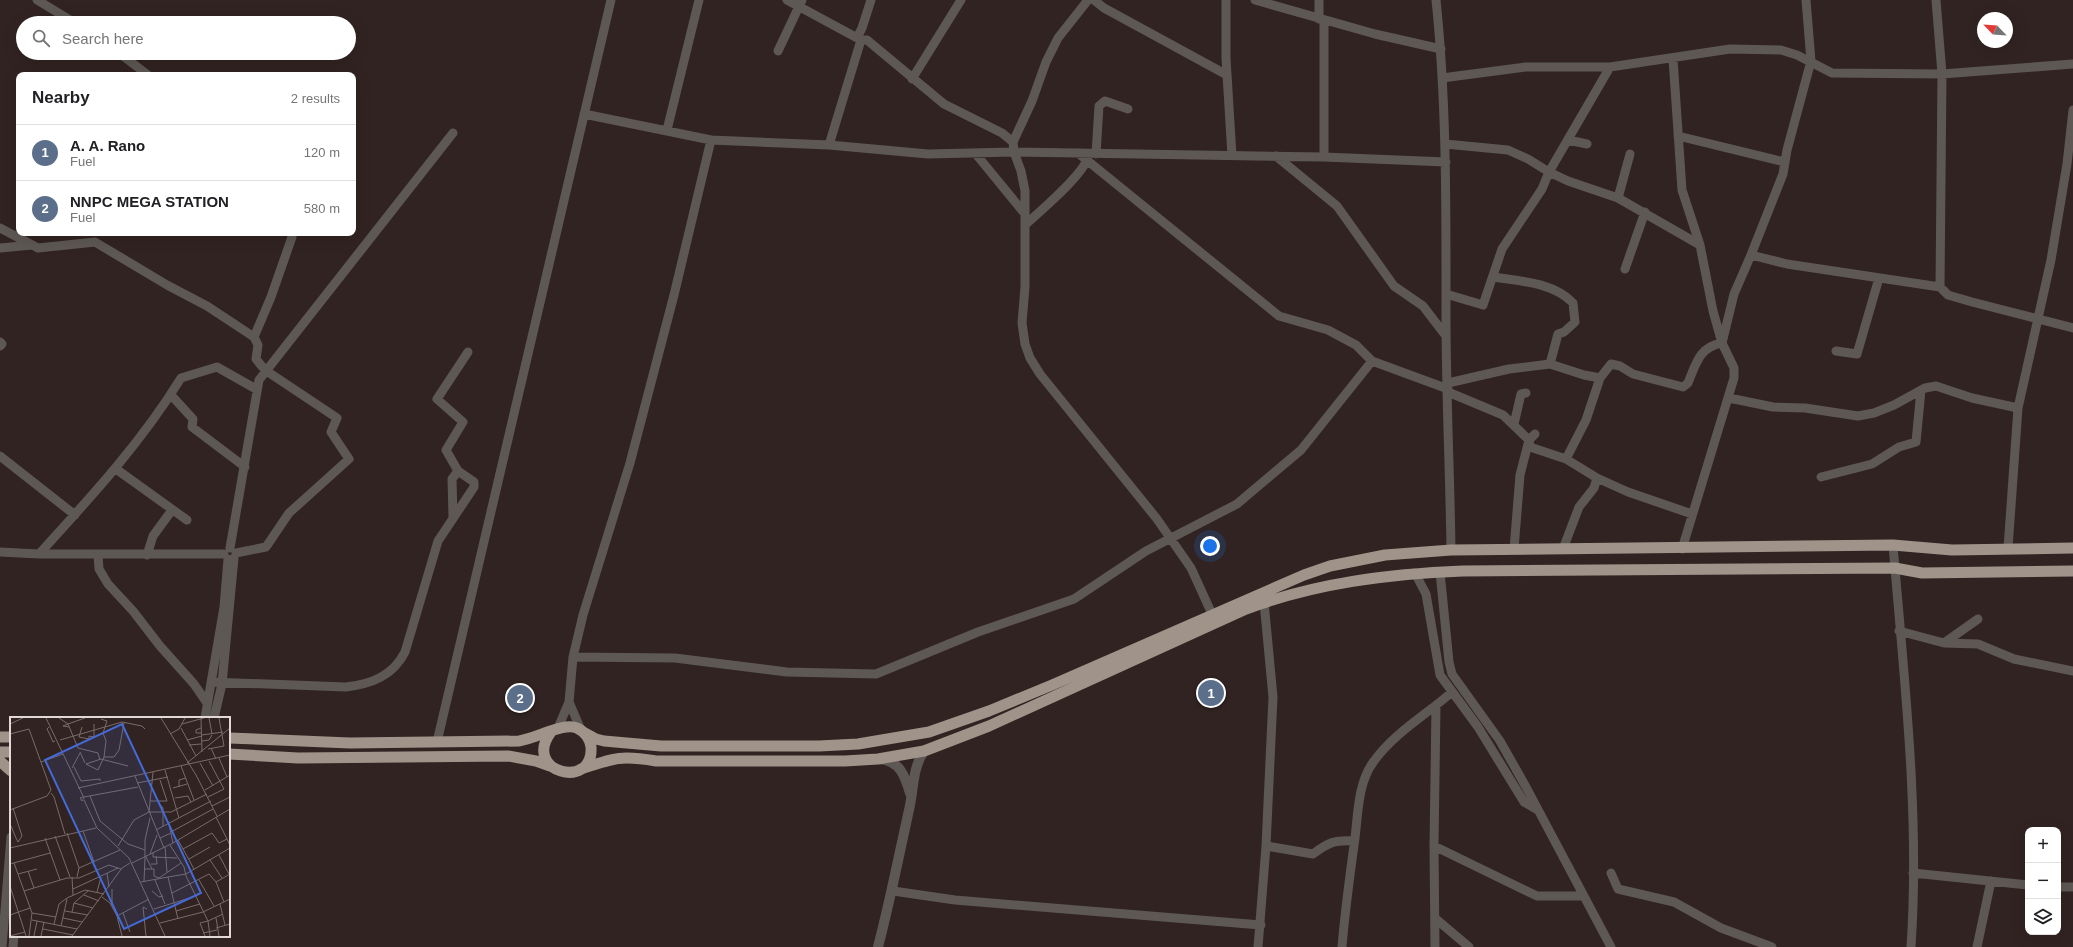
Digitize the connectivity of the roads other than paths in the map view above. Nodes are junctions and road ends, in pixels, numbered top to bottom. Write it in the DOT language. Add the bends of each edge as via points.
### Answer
graph roads {
  1 [pos="37,0"];
  2 [pos="611,0"];
  3 [pos="699,0"];
  4 [pos="787,0"];
  5 [pos="871,0"];
  6 [pos="1088,0"];
  7 [pos="1094,0"];
  8 [pos="1226,0"];
  9 [pos="1255,0"];
  10 [pos="1319,0"];
  11 [pos="1436,0"];
  12 [pos="1806,0"];
  13 [pos="1936,0"];
  14 [pos="962,1"];
  15 [pos="801,3"];
  16 [pos="63,16"];
  17 [pos="1321,20"];
  18 [pos="859,39"];
  19 [pos="1441,49"];
  20 [pos="778,51"];
  21 [pos="1673,59"];
  22 [pos="128,60"];
  23 [pos="1811,61"];
  24 [pos="2073,64"];
  25 [pos="1610,68"];
  26 [pos="144,72"];
  27 [pos="1942,74"];
  28 [pos="1227,75"];
  29 [pos="1442,78"];
  30 [pos="912,79"];
  31 [pos="1128,109"];
  32 [pos="2073,110"];
  33 [pos="584,114"];
  34 [pos="667,130"];
  35 [pos="453,133"];
  36 [pos="1678,136"];
  37 [pos="711,140"];
  38 [pos="1568,140"];
  39 [pos="1013,142"];
  40 [pos="1445,144"];
  41 [pos="1587,144"];
  42 [pos="829,145"];
  43 [pos="1014,152"];
  44 [pos="975,153"];
  45 [pos="1630,154"];
  46 [pos="1090,156"];
  47 [pos="1232,156"];
  48 [pos="1276,156"];
  49 [pos="1324,157"];
  50 [pos="1446,162"];
  51 [pos="1785,162"];
  52 [pos="1549,172"];
  53 [pos="1618,198"];
  54 [pos="1644,212"];
  55 [pos="1025,214"];
  56 [pos="1025,225"];
  57 [pos="0,228"];
  58 [pos="292,236"];
  59 [pos="32,245"];
  60 [pos="1700,245"];
  61 [pos="0,248"];
  62 [pos="1752,255"];
  63 [pos="1625,269"];
  64 [pos="1493,277"];
  65 [pos="1879,278"];
  66 [pos="1940,287"];
  67 [pos="1446,294"];
  68 [pos="2037,319"];
  69 [pos="2073,328"];
  70 [pos="1446,336"];
  71 [pos="254,337"];
  72 [pos="0,342"];
  73 [pos="1722,343"];
  74 [pos="0,346"];
  75 [pos="1836,351"];
  76 [pos="468,352"];
  77 [pos="1372,361"];
  78 [pos="1550,364"];
  79 [pos="266,370"];
  80 [pos="1600,378"];
  81 [pos="1448,388"];
  82 [pos="256,389"];
  83 [pos="1921,390"];
  84 [pos="1526,393"];
  85 [pos="171,395"];
  86 [pos="1729,398"];
  87 [pos="2018,408"];
  88 [pos="1514,424"];
  89 [pos="1532,437"];
  90 [pos="0,456"];
  91 [pos="1566,459"];
  92 [pos="245,467"];
  93 [pos="116,470"];
  94 [pos="458,471"];
  95 [pos="1821,477"];
  96 [pos="1597,478"];
  97 [pos="172,510"];
  98 [pos="1692,514"];
  99 [pos="75,515"];
  100 [pos="453,516"];
  101 [pos="187,520"];
  102 [pos="1170,538"];
  103 [pos="1893,545"];
  104 [pos="2008,548"];
  105 [pos="2073,548"];
  106 [pos="1564,549"];
  107 [pos="1682,549"];
  108 [pos="1451,550"];
  109 [pos="1514,550"];
  110 [pos="0,552"];
  111 [pos="39,554"];
  112 [pos="230,554"];
  113 [pos="98,555"];
  114 [pos="147,555"];
  115 [pos="1895,568"];
  116 [pos="2073,571"];
  117 [pos="1440,572"];
  118 [pos="1416,573"];
  119 [pos="1264,602"];
  120 [pos="1212,614"];
  121 [pos="1978,619"];
  122 [pos="1899,631"];
  123 [pos="1944,643"];
  124 [pos="573,657"];
  125 [pos="2073,671"];
  126 [pos="212,682"];
  127 [pos="222,684"];
  128 [pos="1452,692"];
  129 [pos="569,702"];
  130 [pos="207,703"];
  131 [pos="1436,706"];
  132 [pos="205,717"];
  133 [pos="214,717"];
  134 [pos="555,730"];
  135 [pos="583,732"];
  136 [pos="230,738"];
  137 [pos="437,742"];
  138 [pos="924,751"];
  139 [pos="230,754"];
  140 [pos="878,759"];
  141 [pos="0,761"];
  142 [pos="550,766"];
  143 [pos="581,769"];
  144 [pos="10,770"];
  145 [pos="911,795"];
  146 [pos="1538,810"];
  147 [pos="1354,841"];
  148 [pos="1266,846"];
  149 [pos="1434,846"];
  150 [pos="10,849"];
  151 [pos="1913,873"];
  152 [pos="1611,874"];
  153 [pos="1991,881"];
  154 [pos="2025,885"];
  155 [pos="2061,887"];
  156 [pos="2073,887"];
  157 [pos="893,892"];
  158 [pos="1584,896"];
  159 [pos="1436,919"];
  160 [pos="1260,925"];
  161 [pos="14,937"];
  162 [pos="2,947"];
  163 [pos="13,947"];
  164 [pos="878,947"];
  165 [pos="1258,947"];
  166 [pos="1342,947"];
  167 [pos="1435,947"];
  168 [pos="1469,947"];
  169 [pos="1611,947"];
  170 [pos="1772,947"];
  171 [pos="1911,947"];
  172 [pos="1977,947"];
  1 -- 16 [label="street"];
  2 -- 33 [label="street"];
  3 -- 34 [label="street"];
  4 -- 15 [label="street"];
  5 -- 18 [label="street"];
  6 -- 39 [label="street" via="1058,38"];
  7 -- 28 [label="street" via="1104,8"];
  8 -- 28 [label="street"];
  9 -- 17 [label="street"];
  10 -- 17 [label="street"];
  11 -- 19 [label="street"];
  12 -- 23 [label="street"];
  13 -- 27 [label="street"];
  14 -- 30 [label="street"];
  15 -- 18 [label="street"];
  15 -- 20 [label="street"];
  17 -- 19 [label="street"];
  17 -- 49 [label="street"];
  18 -- 30 [label="street" via="866,40"];
  18 -- 42 [label="street"];
  19 -- 29 [label="street"];
  21 -- 23 [label="street" via="1730,49 1745,49 1781,50"];
  21 -- 25 [label="street"];
  21 -- 36 [label="street"];
  22 -- 26 [label="street"];
  23 -- 27 [label="street" via="1832,73"];
  23 -- 51 [label="street"];
  24 -- 27 [label="street"];
  25 -- 29 [label="street" via="1526,67"];
  25 -- 38 [label="street"];
  27 -- 66 [label="street"];
  28 -- 47 [label="street"];
  29 -- 40 [label="street"];
  30 -- 39 [label="street" via="944,104 1002,133"];
  31 -- 46 [label="street" via="1104,101 1099,106"];
  32 -- 68 [label="street" via="2068,164 2051,260"];
  33 -- 34 [label="street"];
  33 -- 137 [label="street"];
  34 -- 37 [label="street"];
  35 -- 79 [label="street"];
  36 -- 51 [label="street"];
  36 -- 60 [label="street" via="1682,190"];
  37 -- 42 [label="street"];
  37 -- 124 [label="street" via="630,463 583,615"];
  38 -- 41 [label="street"];
  38 -- 52 [label="street"];
  39 -- 43 [label="street"];
  40 -- 50 [label="street"];
  40 -- 52 [label="street" via="1508,150"];
  42 -- 44 [label="street" via="928,154"];
  43 -- 44 [label="street"];
  43 -- 46 [label="street" via="1078,153"];
  43 -- 55 [label="street" via="1025,191"];
  44 -- 55 [label="street"];
  45 -- 53 [label="street"];
  46 -- 47 [label="street"];
  46 -- 56 [label="street" via="1069,183"];
  46 -- 77 [label="street" via="1279,316 1328,330 1356,346"];
  47 -- 48 [label="street"];
  48 -- 49 [label="street"];
  48 -- 70 [label="street" via="1337,206 1394,286 1423,306"];
  49 -- 50 [label="street"];
  50 -- 67 [label="street"];
  51 -- 62 [label="street" via="1783,174"];
  52 -- 53 [label="street"];
  52 -- 64 [label="street" via="1542,189 1502,249"];
  53 -- 54 [label="street"];
  54 -- 60 [label="street"];
  54 -- 63 [label="street"];
  55 -- 56 [label="street"];
  56 -- 102 [label="street" via="1022,323 1030,358"];
  57 -- 59 [label="street"];
  58 -- 71 [label="street"];
  59 -- 61 [label="street"];
  59 -- 71 [label="street" via="38,248 95,242 207,306"];
  60 -- 73 [label="street"];
  62 -- 65 [label="street" via="1787,264"];
  62 -- 73 [label="street" via="1734,294"];
  64 -- 67 [label="street" via="1483,305"];
  64 -- 78 [label="street" via="1538,285 1560,294 1573,303 1575,322 1558,334"];
  65 -- 66 [label="street"];
  65 -- 75 [label="street" via="1857,354"];
  66 -- 68 [label="street" via="1948,295"];
  67 -- 70 [label="street"];
  68 -- 69 [label="street"];
  68 -- 87 [label="street"];
  70 -- 81 [label="street"];
  71 -- 79 [label="street" via="258,346 256,359"];
  72 -- 74 [label="street"];
  73 -- 80 [label="street" via="1711,345 1703,351 1686,386 1650,380 1611,364"];
  73 -- 86 [label="street" via="1734,368"];
  76 -- 94 [label="street" via="437,399 463,422 446,450"];
  77 -- 81 [label="street"];
  77 -- 102 [label="street" via="1301,450 1237,504"];
  78 -- 80 [label="street"];
  78 -- 81 [label="street" via="1502,370"];
  79 -- 82 [label="street"];
  79 -- 112 [label="street" via="338,418 331,432 349,459 289,513 266,548"];
  80 -- 91 [label="street" via="1586,420"];
  81 -- 88 [label="street" via="1503,415"];
  81 -- 108 [label="street"];
  82 -- 85 [label="street" via="217,367 181,378"];
  82 -- 92 [label="street"];
  83 -- 86 [label="street" via="1874,414 1858,416 1805,408 1773,407"];
  83 -- 87 [label="street" via="1936,386 1972,398"];
  83 -- 95 [label="street" via="1916,442 1898,447 1872,464"];
  84 -- 88 [label="street" via="1521,394"];
  85 -- 92 [label="street" via="193,419 192,427"];
  85 -- 93 [label="street"];
  86 -- 98 [label="street"];
  87 -- 104 [label="street"];
  88 -- 89 [label="street"];
  89 -- 91 [label="street" via="1530,447"];
  89 -- 109 [label="street" via="1520,475"];
  90 -- 99 [label="street"];
  91 -- 96 [label="street"];
  92 -- 112 [label="street"];
  93 -- 97 [label="street"];
  93 -- 99 [label="street"];
  94 -- 100 [label="street" via="452,479"];
  94 -- 100 [label="street" via="472,481 474,487"];
  96 -- 98 [label="street" via="1628,492"];
  96 -- 106 [label="street" via="1594,488 1579,508"];
  97 -- 101 [label="street"];
  97 -- 114 [label="street" via="153,536"];
  98 -- 107 [label="street"];
  99 -- 111 [label="street"];
  100 -- 127 [label="street" via="438,542 404,652 386,675 365,684 346,687"];
  102 -- 120 [label="street" via="1190,568"];
  102 -- 124 [label="street" via="1074,599 978,632 876,674 787,672 675,658"];
  103 -- 104 [label="highway" via="1952,550"];
  103 -- 107 [label="highway"];
  103 -- 115 [label="street"];
  104 -- 105 [label="highway"];
  106 -- 107 [label="highway"];
  106 -- 109 [label="highway"];
  108 -- 109 [label="highway"];
  108 -- 120 [label="highway" via="1385,555 1330,566"];
  110 -- 111 [label="street"];
  111 -- 113 [label="street"];
  112 -- 114 [label="street"];
  112 -- 126 [label="street"];
  112 -- 127 [label="street"];
  113 -- 114 [label="street"];
  113 -- 130 [label="street" via="99,569 108,584 133,610"];
  115 -- 116 [label="highway" via="1922,572"];
  115 -- 117 [label="highway"];
  115 -- 122 [label="street"];
  117 -- 118 [label="highway"];
  117 -- 146 [label="street" via="1450,668 1492,727"];
  118 -- 119 [label="highway" via="1329,585"];
  118 -- 128 [label="street" via="1426,594 1438,668"];
  119 -- 138 [label="highway" via="989,726"];
  119 -- 148 [label="street" via="1273,697"];
  120 -- 135 [label="highway" via="989,711 929,732 889,740 819,746 661,746 596,740"];
  121 -- 123 [label="street"];
  122 -- 123 [label="street"];
  122 -- 151 [label="street" via="1912,777"];
  123 -- 125 [label="street" via="1978,644 2014,659"];
  124 -- 129 [label="street"];
  126 -- 127 [label="street"];
  126 -- 130 [label="street"];
  127 -- 133 [label="street"];
  128 -- 131 [label="street"];
  128 -- 146 [label="street" via="1478,728 1524,802"];
  129 -- 134 [label="street"];
  129 -- 135 [label="street"];
  130 -- 132 [label="street"];
  131 -- 147 [label="street" via="1409,726 1374,761 1366,774 1361,790"];
  131 -- 149 [label="street"];
  134 -- 135 [label="highway" via="574,727"];
  134 -- 137 [label="highway" via="529,740"];
  134 -- 142 [label="highway" via="544,745"];
  135 -- 143 [label="highway" via="591,745 591,752"];
  136 -- 137 [label="highway" via="350,743"];
  138 -- 140 [label="highway"];
  138 -- 145 [label="street" via="914,774"];
  139 -- 142 [label="highway" via="305,758 508,756"];
  140 -- 143 [label="highway" via="656,761 629,756 605,760"];
  140 -- 145 [label="street" via="888,760 899,768"];
  141 -- 144 [label="highway"];
  142 -- 143 [label="highway" via="568,773"];
  145 -- 157 [label="street"];
  146 -- 158 [label="street"];
  147 -- 148 [label="street" via="1329,842 1313,854"];
  147 -- 166 [label="street"];
  148 -- 160 [label="street"];
  149 -- 158 [label="street" via="1536,896"];
  149 -- 159 [label="street"];
  150 -- 162 [label="street"];
  151 -- 153 [label="street"];
  151 -- 171 [label="street"];
  152 -- 170 [label="street" via="1618,889 1674,902 1721,928"];
  153 -- 154 [label="street"];
  153 -- 172 [label="street"];
  155 -- 156 [label="street"];
  157 -- 160 [label="street" via="955,900"];
  157 -- 164 [label="street"];
  158 -- 169 [label="street"];
  159 -- 167 [label="street"];
  159 -- 168 [label="street"];
  160 -- 165 [label="street"];
  161 -- 163 [label="street"];
}
